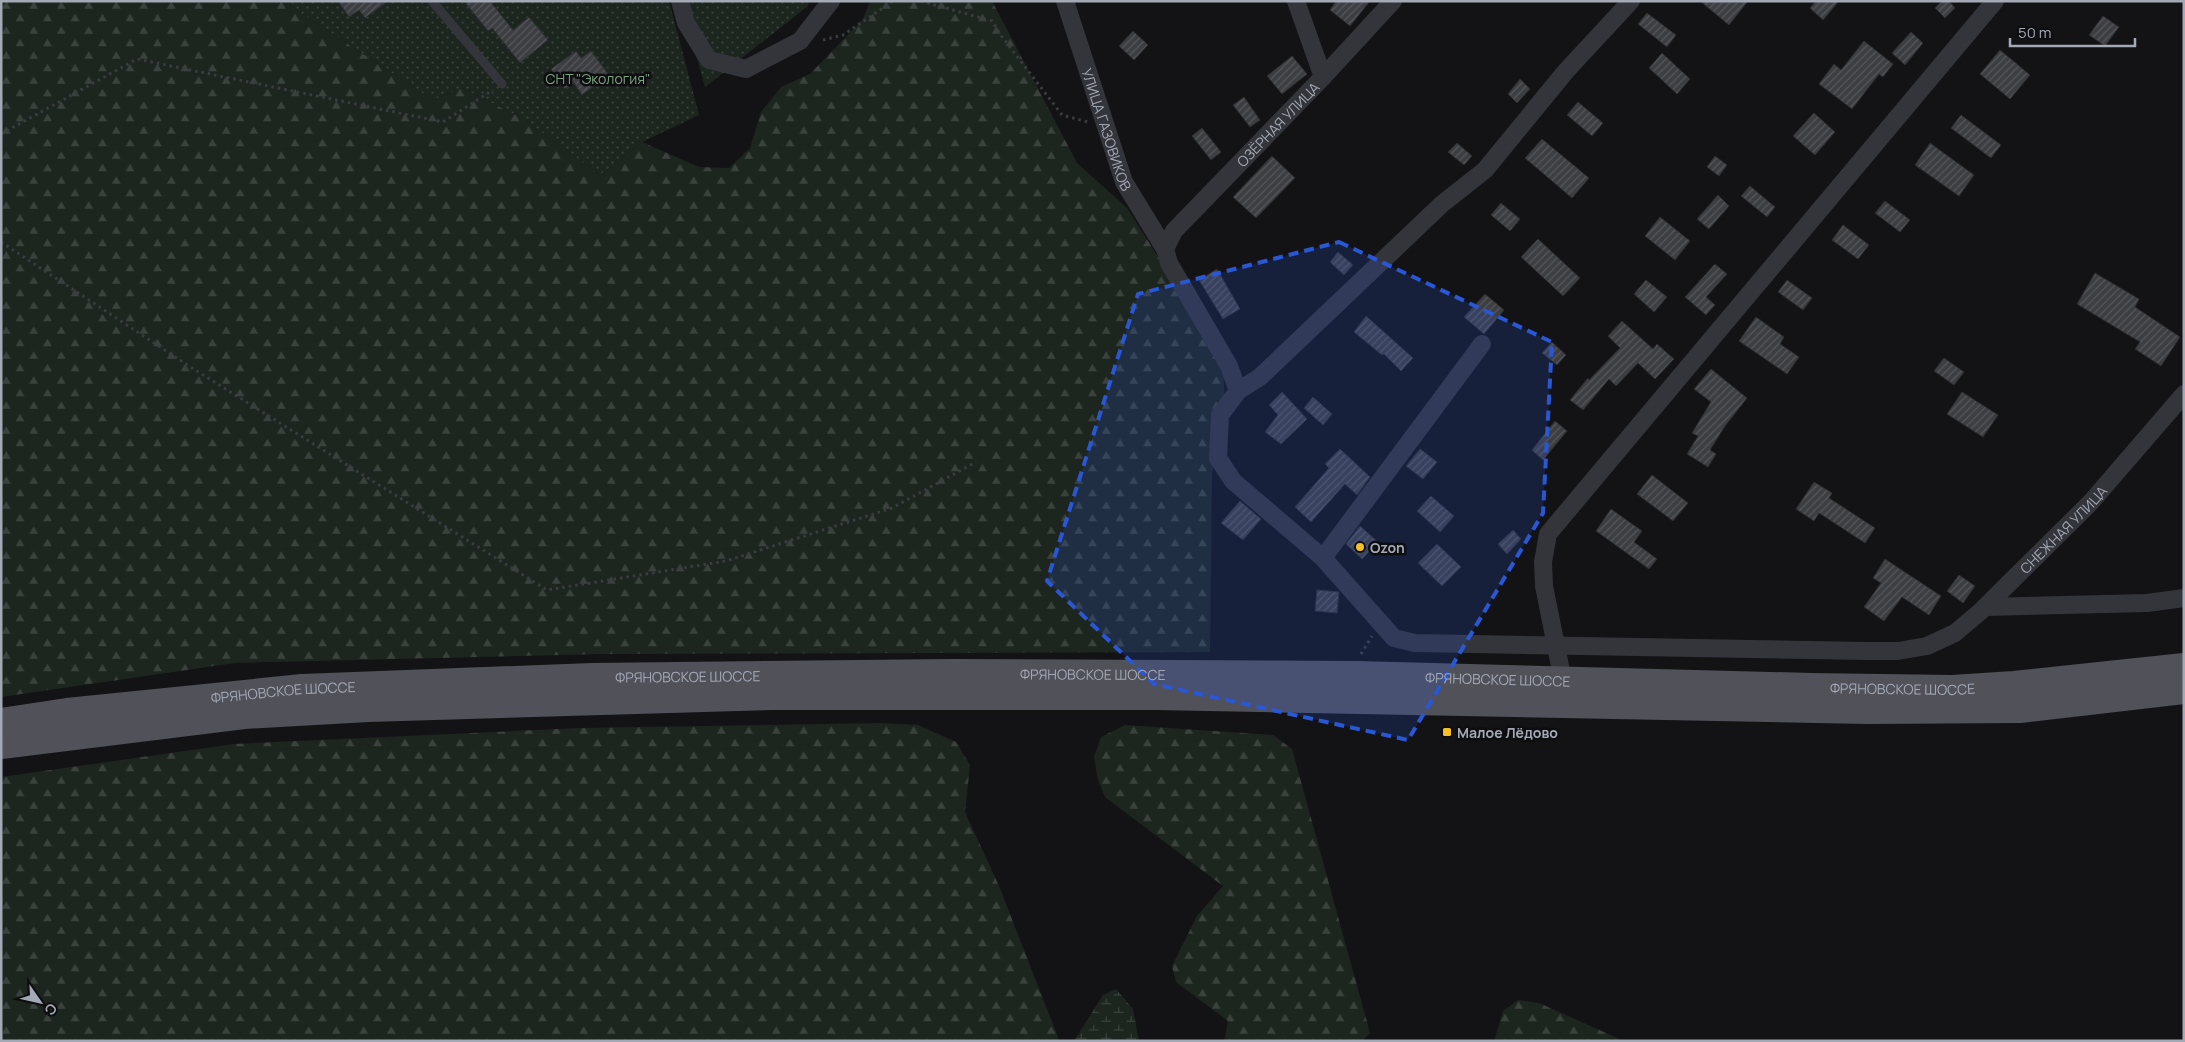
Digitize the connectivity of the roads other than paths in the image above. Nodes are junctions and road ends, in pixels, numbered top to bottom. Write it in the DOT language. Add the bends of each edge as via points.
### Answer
graph roads {
  1 [pos="432,1"];
  2 [pos="680,1"];
  3 [pos="831,1"];
  4 [pos="1065,1"];
  5 [pos="1296,1"];
  6 [pos="1392,1"];
  7 [pos="1632,1"];
  8 [pos="1995,1"];
  9 [pos="1323,77"];
  10 [pos="502,84"];
  11 [pos="1165,249"];
  12 [pos="1482,344"];
  13 [pos="1238,391"];
  14 [pos="2184,394"];
  15 [pos="1323,558"];
  16 [pos="2184,598"];
  17 [pos="1986,606"];
  18 [pos="1556,645"];
  19 [pos="2184,667"];
  20 [pos="1564,681"];
  21 [pos="2184,690"];
  22 [pos="1,722"];
  23 [pos="1,745"];
  1 -- 10 [label="lane"];
  2 -- 3 [label="street" via="686,23 709,60 746,69 800,41"];
  4 -- 11 [label="street, УЛИЦА ГАЗОВИКОВ" via="1124,182"];
  5 -- 9 [label="street"];
  6 -- 9 [label="street, ОЗЁРНАЯ УЛИЦА"];
  7 -- 13 [label="street" via="1566,71 1485,170 1442,204 1260,377"];
  8 -- 18 [label="street" via="1548,534 1543,562 1544,586"];
  9 -- 11 [label="street, ОЗЁРНАЯ УЛИЦА" via="1174,231"];
  11 -- 13 [label="street, УЛИЦА ГАЗОВИКОВ" via="1169,263 1229,366"];
  12 -- 15 [label="street"];
  13 -- 15 [label="street, СНЕЖНАЯ УЛИЦА" via="1220,415 1218,458 1233,481"];
  14 -- 17 [label="street, СНЕЖНАЯ УЛИЦА" via="2091,502"];
  15 -- 18 [label="street, СНЕЖНАЯ УЛИЦА" via="1394,638 1416,643"];
  16 -- 17 [label="street" via="2147,603"];
  17 -- 18 [label="street, СНЕЖНАЯ УЛИЦА" via="1955,633 1927,646 1898,651"];
  18 -- 20 [label="street"];
  19 -- 20 [label="main road, ФРЯНОВСКОЕ ШОССЕ" via="1952,689"];
  20 -- 22 [label="main road, ФРЯНОВСКОЕ ШОССЕ" via="1348,675 952,673 592,677 302,688 67,712"];
  21 -- 23 [label="main road, ФРЯНОВСКОЕ ШОССЕ" via="2020,709 1878,710 1129,696 773,696 244,715"];
}
